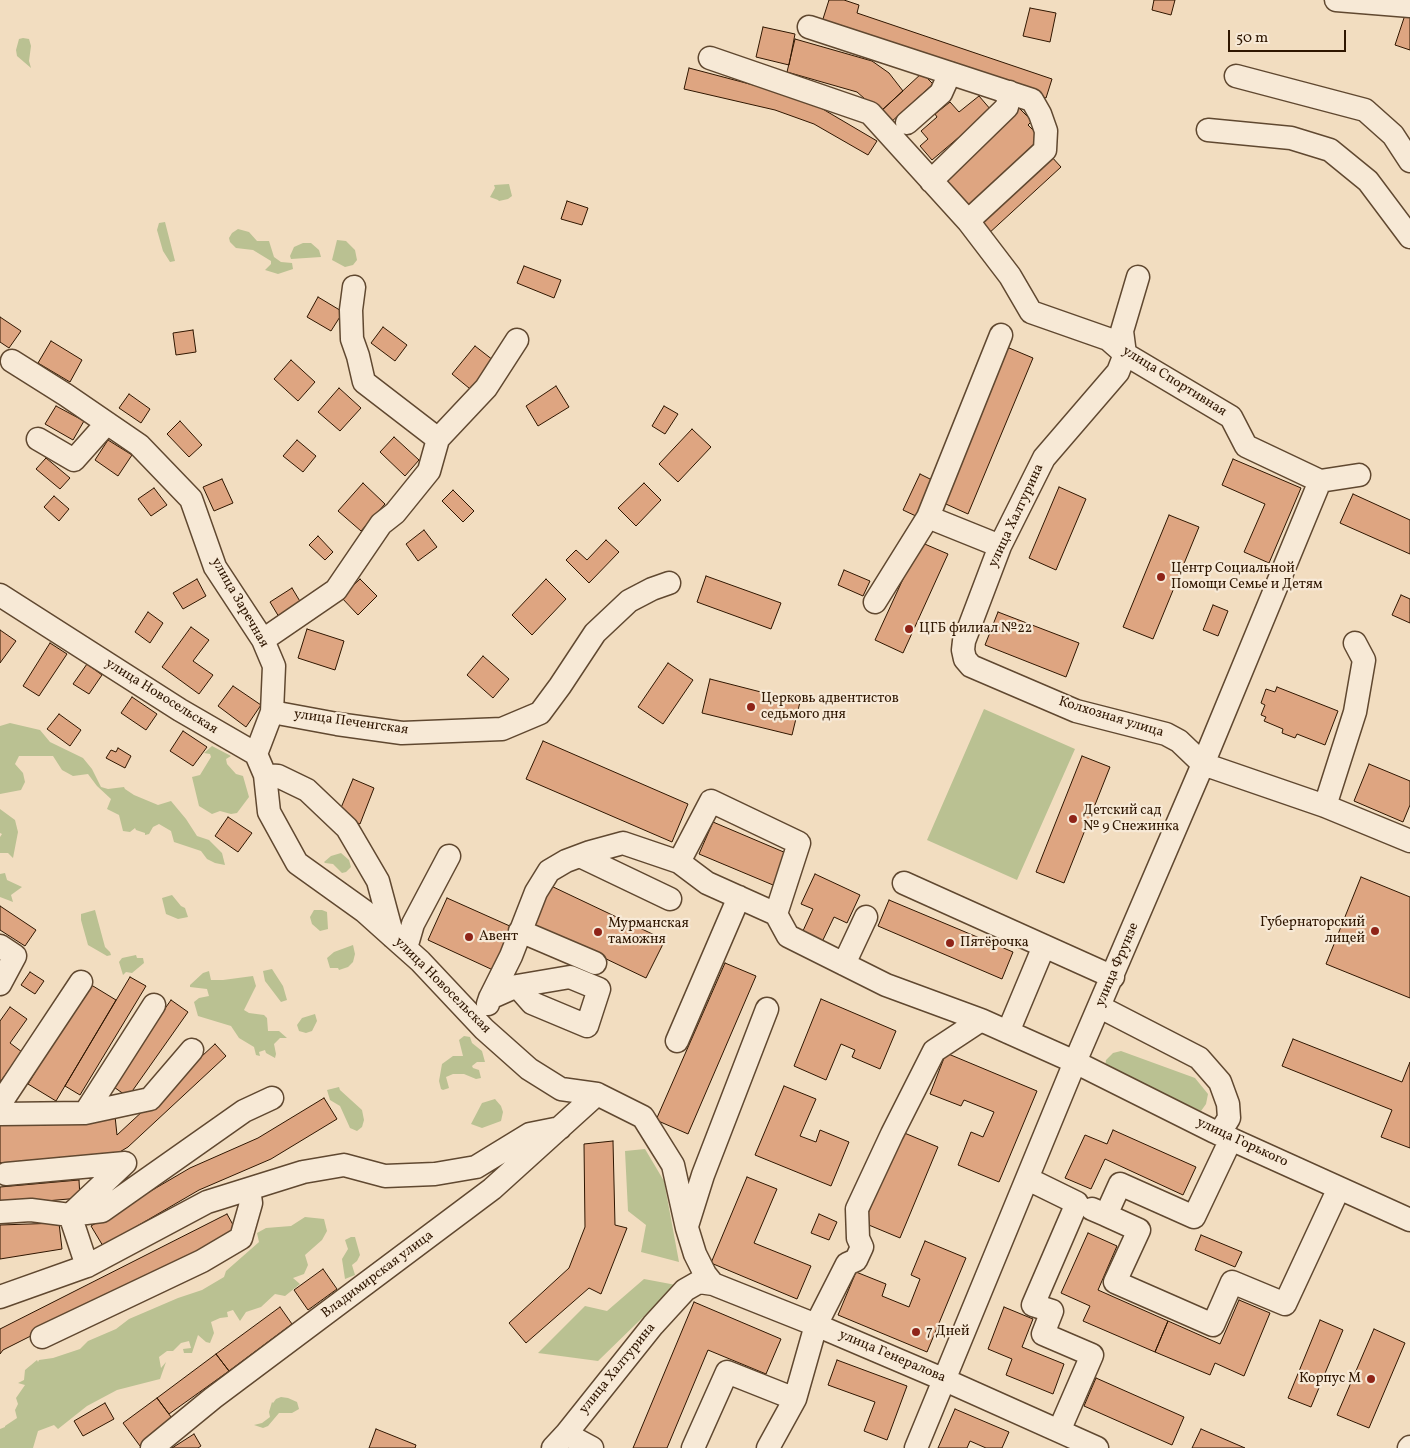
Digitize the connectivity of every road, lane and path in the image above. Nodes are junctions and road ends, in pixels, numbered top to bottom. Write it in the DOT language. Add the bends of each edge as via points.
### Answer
graph roads {
  1 [pos="1336,0"];
  2 [pos="1410,6"];
  3 [pos="809,26"];
  4 [pos="710,58"];
  5 [pos="950,73"];
  6 [pos="1236,76"];
  7 [pos="1009,92"];
  8 [pos="907,123"];
  9 [pos="1208,130"];
  10 [pos="1410,161"];
  11 [pos="931,181"];
  12 [pos="968,221"];
  13 [pos="1410,237"];
  14 [pos="1138,277"];
  15 [pos="354,287"];
  16 [pos="1001,335"];
  17 [pos="518,340"];
  18 [pos="1125,354"];
  19 [pos="12,362"];
  20 [pos="107,423"];
  21 [pos="38,439"];
  22 [pos="438,439"];
  23 [pos="1359,476"];
  24 [pos="1320,481"];
  25 [pos="928,516"];
  26 [pos="1000,546"];
  27 [pos="669,583"];
  28 [pos="0,595"];
  29 [pos="875,602"];
  30 [pos="263,640"];
  31 [pos="964,641"];
  32 [pos="1355,643"];
  33 [pos="272,712"];
  34 [pos="256,754"];
  35 [pos="1202,764"];
  36 [pos="265,775"];
  37 [pos="1325,806"];
  38 [pos="1410,841"];
  39 [pos="449,856"];
  40 [pos="580,856"];
  41 [pos="679,862"];
  42 [pos="904,883"];
  43 [pos="739,897"];
  44 [pos="670,899"];
  45 [pos="776,914"];
  46 [pos="866,917"];
  47 [pos="520,931"];
  48 [pos="399,942"];
  49 [pos="0,946"];
  50 [pos="1044,946"];
  51 [pos="595,963"];
  52 [pos="844,964"];
  53 [pos="1112,977"];
  54 [pos="81,982"];
  55 [pos="0,984"];
  56 [pos="518,986"];
  57 [pos="490,998"];
  58 [pos="154,1005"];
  59 [pos="1100,1008"];
  60 [pos="767,1009"];
  61 [pos="981,1020"];
  62 [pos="484,1029"];
  63 [pos="1008,1032"];
  64 [pos="677,1041"];
  65 [pos="192,1050"];
  66 [pos="1075,1062"];
  67 [pos="598,1094"];
  68 [pos="272,1098"];
  69 [pos="0,1104"];
  70 [pos="0,1114"];
  71 [pos="85,1114"];
  72 [pos="560,1128"];
  73 [pos="1225,1136"];
  74 [pos="6,1174"];
  75 [pos="1028,1179"];
  76 [pos="1339,1188"];
  77 [pos="249,1189"];
  78 [pos="1077,1203"];
  79 [pos="0,1212"];
  80 [pos="70,1215"];
  81 [pos="1106,1215"];
  82 [pos="1410,1220"];
  83 [pos="687,1228"];
  84 [pos="88,1266"];
  85 [pos="713,1284"];
  86 [pos="685,1290"];
  87 [pos="3,1301"];
  88 [pos="816,1325"];
  89 [pos="42,1337"];
  90 [pos="945,1380"];
  91 [pos="795,1399"];
  92 [pos="1059,1431"];
  93 [pos="560,1441"];
  94 [pos="152,1448"];
  95 [pos="592,1448"];
  96 [pos="692,1448"];
  97 [pos="768,1448"];
  98 [pos="916,1448"];
  99 [pos="1097,1448"];
  1 -- 2 [label="street"];
  3 -- 5 [label="street"];
  4 -- 11 [label="street" via="870,113"];
  5 -- 7 [label="street"];
  5 -- 8 [label="street" via="941,93"];
  6 -- 10 [label="street" via="1365,110 1392,135"];
  7 -- 11 [label="street" via="1007,107"];
  7 -- 12 [label="street" via="1032,100 1046,131 1045,150"];
  9 -- 13 [label="street" via="1291,138 1330,150 1368,181"];
  11 -- 12 [label="street"];
  12 -- 18 [label="street, улица Спортивная" via="1010,276 1031,312 1108,339"];
  14 -- 18 [label="street" via="1122,330"];
  15 -- 22 [label="street" via="352,339 364,382"];
  16 -- 25 [label="street"];
  17 -- 22 [label="street" via="486,388"];
  18 -- 24 [label="street, улица Спортивная" via="1231,418 1246,446"];
  18 -- 26 [label="street, улица Халтурина" via="1118,372 1044,458"];
  19 -- 20 [label="street, улица Заречная"];
  20 -- 21 [label="street" via="74,460"];
  20 -- 30 [label="street, улица Заречная" via="139,445 191,499 215,567"];
  22 -- 30 [label="street" via="429,472 395,513 381,524 336,590"];
  23 -- 24 [label="street"];
  24 -- 35 [label="street, улица Фрунзе"];
  25 -- 26 [label="street"];
  25 -- 29 [label="street"];
  26 -- 31 [label="street, улица Халтурина"];
  27 -- 33 [label="street, улица Печенгская" via="629,601 596,633 540,713 502,729 402,733"];
  28 -- 34 [label="street, улица Новосельская" via="180,710"];
  30 -- 33 [label="street, улица Заречная" via="274,666"];
  31 -- 35 [label="street, Колхозная улица" via="965,659 971,666 1076,711 1166,734 1180,741"];
  32 -- 37 [label="street" via="1364,660 1355,712"];
  33 -- 34 [label="street, улица Заречная"];
  34 -- 36 [label="street, улица Новосельская"];
  35 -- 37 [label="street, Колхозная улица"];
  35 -- 53 [label="street, улица Фрунзе"];
  36 -- 48 [label="street, улица Новосельская" via="269,812 297,862 364,911"];
  36 -- 48 [label="street" via="278,776 307,790 348,828 378,880"];
  37 -- 38 [label="street, Колхозная улица"];
  39 -- 48 [label="street" via="413,924"];
  40 -- 41 [label="street" via="623,843"];
  40 -- 44 [label="street"];
  40 -- 47 [label="street" via="549,871 536,892"];
  41 -- 43 [label="street" via="706,883"];
  41 -- 45 [label="street" via="710,802 799,843"];
  42 -- 50 [label="street"];
  43 -- 45 [label="street"];
  43 -- 64 [label="street"];
  45 -- 52 [label="street, улица Горького" via="788,936"];
  46 -- 52 [label="street"];
  47 -- 51 [label="street"];
  47 -- 57 [label="street"];
  48 -- 62 [label="street, улица Новосельская"];
  49 -- 55 [label="street" via="15,956"];
  50 -- 53 [label="street"];
  50 -- 63 [label="street"];
  52 -- 61 [label="street, улица Горького" via="886,984"];
  53 -- 59 [label="street, улица Фрунзе"];
  54 -- 69 [label="street"];
  56 -- 57 [label="street"];
  57 -- 62 [label="street"];
  58 -- 71 [label="street"];
  59 -- 66 [label="street, улица Фрунзе"];
  59 -- 73 [label="street" via="1200,1058 1220,1082 1228,1104"];
  60 -- 83 [label="street" via="703,1175"];
  61 -- 63 [label="street, улица Горького"];
  61 -- 88 [label="street" via="934,1051 857,1209 858,1238 862,1248 856,1260 847,1264"];
  62 -- 67 [label="street, улица Новосельская" via="529,1069 561,1089"];
  63 -- 66 [label="street, улица Горького"];
  65 -- 71 [label="street" via="150,1099"];
  66 -- 73 [label="street, улица Горького"];
  66 -- 75 [label="street, улица Фрунзе"];
  67 -- 72 [label="street, Владимирская улица"];
  67 -- 83 [label="street, улица Новосельская" via="643,1117 673,1165"];
  68 -- 80 [label="street" via="244,1111 102,1212"];
  70 -- 71 [label="street"];
  72 -- 77 [label="street" via="530,1134 476,1167 435,1174 385,1176 344,1165 302,1172"];
  72 -- 94 [label="street, Владимирская улица" via="492,1189 212,1398"];
  73 -- 76 [label="street, улица Горького"];
  73 -- 81 [label="street" via="1194,1217 1120,1184"];
  74 -- 80 [label="street" via="124,1163"];
  75 -- 78 [label="street"];
  75 -- 90 [label="street, улица Фрунзе"];
  76 -- 81 [label="street" via="1285,1304 1232,1282 1213,1325 1115,1282 1139,1230"];
  76 -- 82 [label="street, улица Горького"];
  77 -- 84 [label="street" via="208,1202"];
  77 -- 89 [label="street" via="251,1203 241,1238 202,1261"];
  78 -- 81 [label="street"];
  78 -- 92 [label="street" via="1033,1304 1052,1311 1043,1334 1092,1355"];
  79 -- 80 [label="street" via="31,1210"];
  80 -- 84 [label="street"];
  83 -- 85 [label="street, улица Новосельская" via="695,1254"];
  84 -- 87 [label="street"];
  85 -- 86 [label="street, улица Генералова" via="699,1282"];
  85 -- 88 [label="street, улица Генералова"];
  86 -- 93 [label="street, улица Халтурина"];
  88 -- 90 [label="street, улица Генералова"];
  88 -- 91 [label="street"];
  90 -- 92 [label="street, улица Генералова"];
  90 -- 98 [label="street, улица Фрунзе"];
  91 -- 96 [label="street" via="727,1372"];
  91 -- 97 [label="street"];
  92 -- 99 [label="street, улица Генералова"];
  93 -- 95 [label="street"];
}
